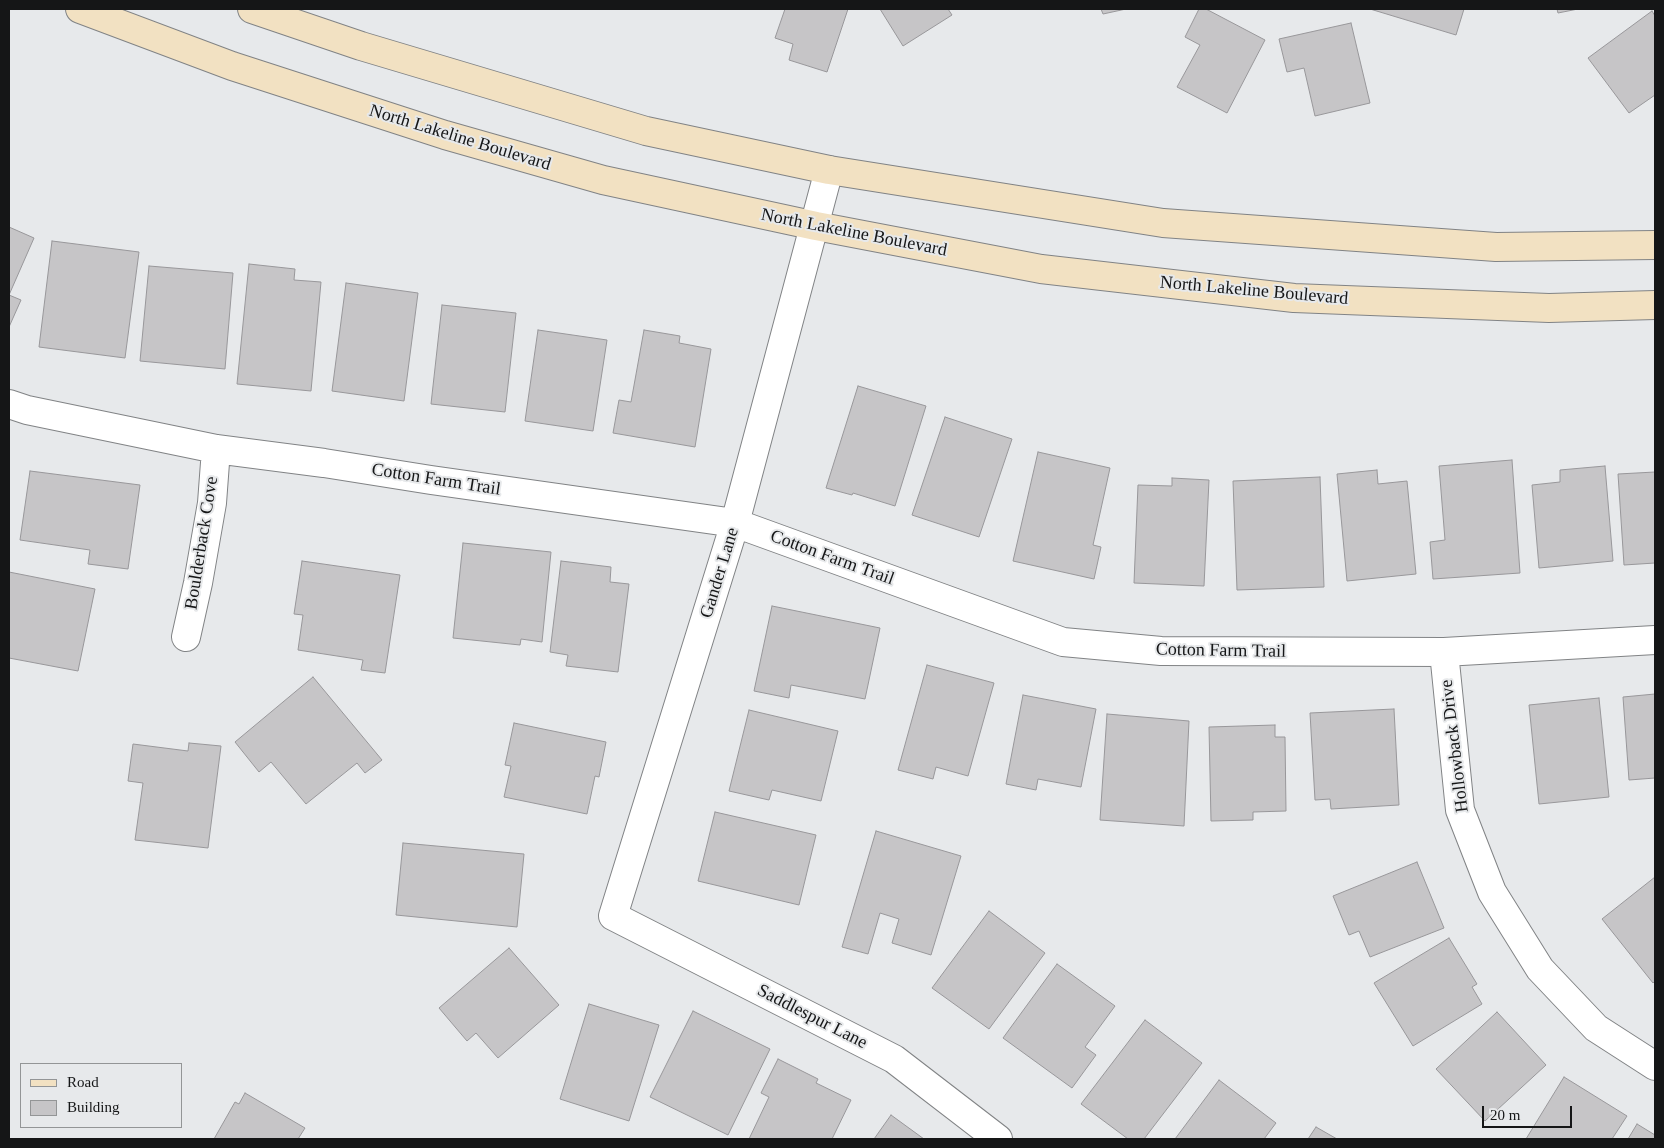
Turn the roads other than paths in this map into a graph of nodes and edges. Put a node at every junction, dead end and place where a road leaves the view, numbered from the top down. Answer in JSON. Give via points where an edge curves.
{"nodes":[{"id":1,"x":80,"y":9,"type":"edge"},
{"id":2,"x":252,"y":9,"type":"edge"},
{"id":3,"x":830,"y":170,"type":"junction"},
{"id":4,"x":816,"y":226,"type":"junction"},
{"id":5,"x":1655,"y":245,"type":"edge"},
{"id":6,"x":1655,"y":305,"type":"edge"},
{"id":7,"x":9,"y":404,"type":"edge"},
{"id":8,"x":216,"y":449,"type":"junction"},
{"id":9,"x":735,"y":523,"type":"junction"},
{"id":10,"x":186,"y":637,"type":"dead end"},
{"id":11,"x":1655,"y":640,"type":"edge"},
{"id":12,"x":1444,"y":652,"type":"junction"},
{"id":13,"x":613,"y":916,"type":"joint"},
{"id":14,"x":1655,"y":1066,"type":"edge"},
{"id":15,"x":998,"y":1139,"type":"edge"}],
"edges":[{"from":1,"to":4,"type":"main road","name":"North Lakeline Boulevard","via":[[232,66],[445,135],[603,180]]},
{"from":2,"to":3,"type":"main road","via":[[360,46],[646,131]]},
{"from":3,"to":4,"type":"street","name":"Gander Lane"},
{"from":3,"to":5,"type":"main road","via":[[1162,223],[1496,247]]},
{"from":4,"to":6,"type":"main road","name":"North Lakeline Boulevard","via":[[1041,269],[1294,298],[1549,308]]},
{"from":4,"to":9,"type":"street","name":"Gander Lane"},
{"from":7,"to":8,"type":"street","name":"Cotton Farm Trail"},
{"from":8,"to":9,"type":"street","name":"Cotton Farm Trail"},
{"from":8,"to":10,"type":"street","name":"Boulderback Cove","via":[[212,503]]},
{"from":9,"to":12,"type":"street","name":"Cotton Farm Trail","via":[[1063,642],[1161,652]]},
{"from":9,"to":13,"type":"street","name":"Gander Lane"},
{"from":11,"to":12,"type":"street","name":"Cotton Farm Trail"},
{"from":12,"to":14,"type":"street","name":"Hollowback Drive","via":[[1460,810],[1492,892],[1540,969],[1596,1028]]},
{"from":13,"to":15,"type":"street","name":"Saddlespur Lane","via":[[894,1059]]}]}
